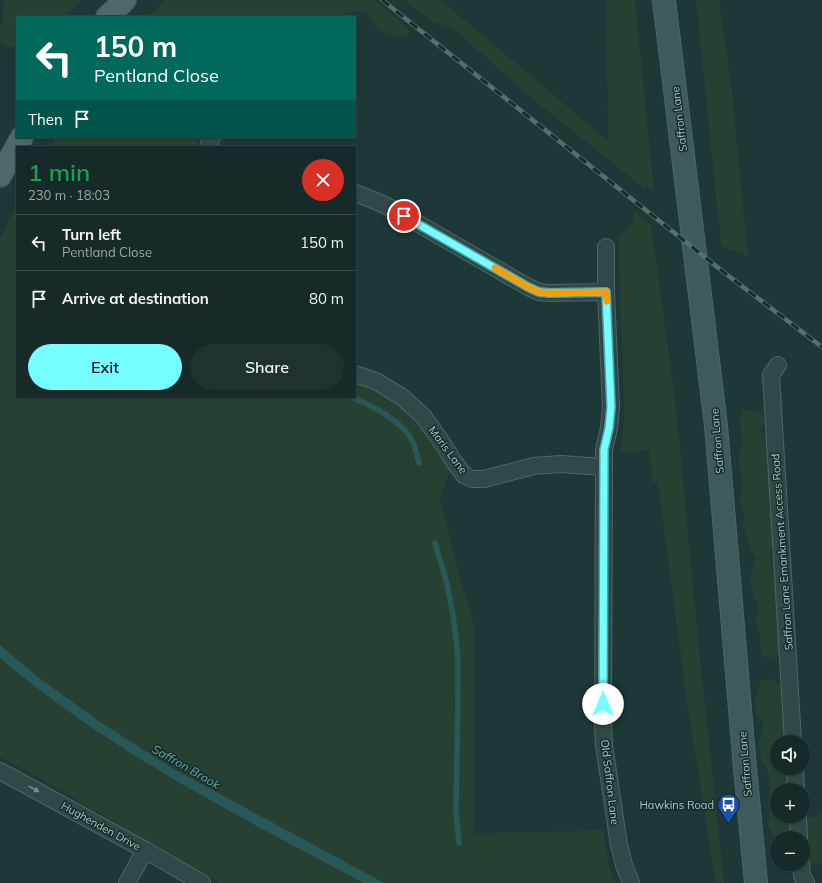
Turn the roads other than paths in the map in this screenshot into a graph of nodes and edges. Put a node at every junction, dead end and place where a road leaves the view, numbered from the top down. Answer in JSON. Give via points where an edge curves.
{"nodes":[{"id":1,"x":125,"y":0,"type":"edge"},
{"id":2,"x":664,"y":0,"type":"edge"},
{"id":3,"x":108,"y":16,"type":"edge"},
{"id":4,"x":16,"y":148,"type":"edge"},
{"id":5,"x":0,"y":176,"type":"edge"},
{"id":6,"x":356,"y":193,"type":"edge"},
{"id":7,"x":606,"y":247,"type":"dead end"},
{"id":8,"x":606,"y":292,"type":"junction"},
{"id":9,"x":778,"y":365,"type":"dead end"},
{"id":10,"x":356,"y":374,"type":"edge"},
{"id":11,"x":604,"y":467,"type":"junction"},
{"id":12,"x":793,"y":735,"type":"edge"},
{"id":13,"x":0,"y":770,"type":"edge"},
{"id":14,"x":146,"y":850,"type":"junction"},
{"id":15,"x":802,"y":871,"type":"edge"},
{"id":16,"x":127,"y":883,"type":"edge"},
{"id":17,"x":202,"y":883,"type":"edge"},
{"id":18,"x":631,"y":883,"type":"edge"},
{"id":19,"x":756,"y":883,"type":"edge"},
{"id":20,"x":806,"y":883,"type":"edge"}],
"edges":[{"from":1,"to":3,"type":"main road"},
{"from":2,"to":19,"type":"main road","name":"Saffron Lane","via":[[716,426]]},
{"from":4,"to":5,"type":"main road"},
{"from":6,"to":8,"type":"street","via":[[393,209],[539,292]]},
{"from":7,"to":8,"type":"street","name":"Old Saffron Lane"},
{"from":8,"to":11,"type":"street","name":"Old Saffron Lane","via":[[611,407]]},
{"from":9,"to":12,"type":"street","name":"Saffron Lane Emankment Access Road","via":[[771,375]]},
{"from":10,"to":11,"type":"street","name":"Maris Lane","via":[[376,381],[402,396],[423,416],[464,475],[472,479],[484,479],[534,466],[561,464]]},
{"from":11,"to":18,"type":"street","name":"Old Saffron Lane","via":[[604,745],[619,846]]},
{"from":13,"to":14,"type":"street","name":"Hughenden Drive","one_way":true},
{"from":14,"to":16,"type":"street"},
{"from":14,"to":17,"type":"street","name":"Hughenden Drive"},
{"from":15,"to":20,"type":"street"}]}
